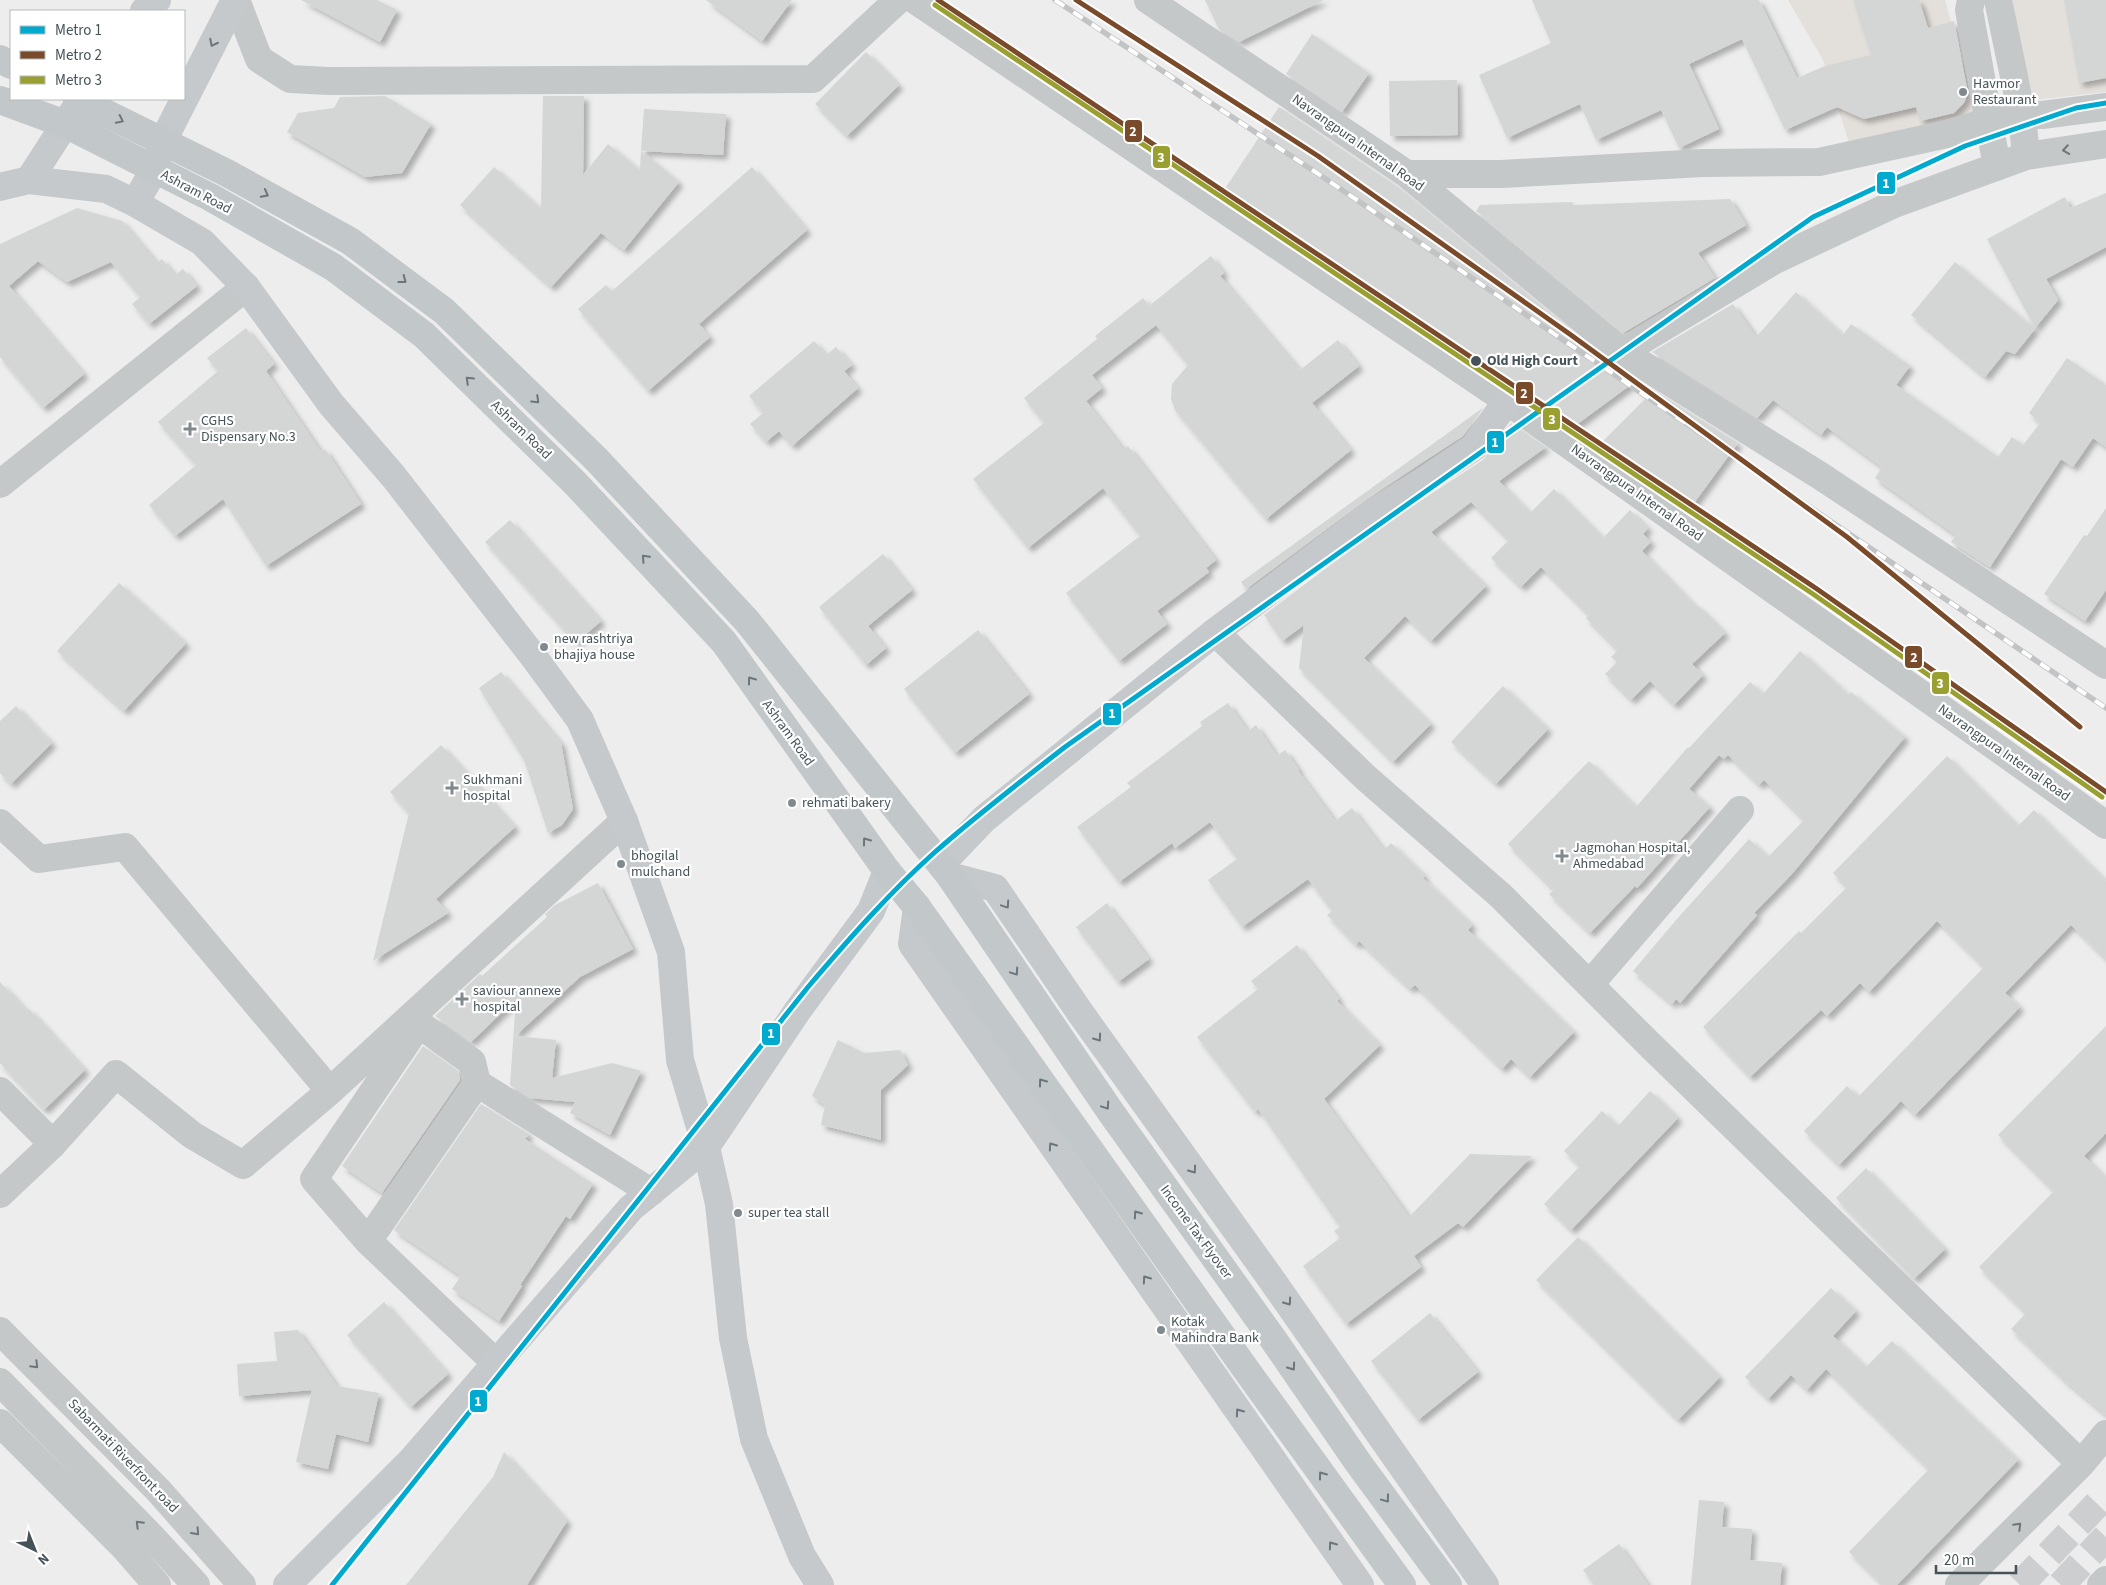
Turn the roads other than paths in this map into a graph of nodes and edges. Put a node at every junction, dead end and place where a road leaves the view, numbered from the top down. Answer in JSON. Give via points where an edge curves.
{"nodes":[{"id":1,"x":157,"y":0,"type":"edge"},
{"id":2,"x":236,"y":0,"type":"edge"},
{"id":3,"x":898,"y":0,"type":"edge"},
{"id":4,"x":915,"y":0,"type":"edge"},
{"id":5,"x":1148,"y":0,"type":"edge"},
{"id":6,"x":1971,"y":0,"type":"edge"},
{"id":7,"x":1998,"y":0,"type":"edge"},
{"id":8,"x":145,"y":10,"type":"edge"},
{"id":9,"x":185,"y":99,"type":"edge"},
{"id":10,"x":0,"y":100,"type":"edge"},
{"id":11,"x":78,"y":100,"type":"edge"},
{"id":12,"x":81,"y":100,"type":"edge"},
{"id":13,"x":184,"y":100,"type":"edge"},
{"id":14,"x":2106,"y":108,"type":"edge"},
{"id":15,"x":2022,"y":115,"type":"junction"},
{"id":16,"x":1990,"y":121,"type":"junction"},
{"id":17,"x":65,"y":124,"type":"junction"},
{"id":18,"x":163,"y":141,"type":"junction"},
{"id":19,"x":2106,"y":144,"type":"edge"},
{"id":20,"x":2026,"y":156,"type":"junction"},
{"id":21,"x":1997,"y":167,"type":"junction"},
{"id":22,"x":154,"y":170,"type":"junction"},
{"id":23,"x":1406,"y":174,"type":"junction"},
{"id":24,"x":28,"y":180,"type":"junction"},
{"id":25,"x":0,"y":187,"type":"edge"},
{"id":26,"x":135,"y":203,"type":"junction"},
{"id":27,"x":246,"y":287,"type":"junction"},
{"id":28,"x":1622,"y":352,"type":"junction"},
{"id":29,"x":1508,"y":401,"type":"junction"},
{"id":30,"x":0,"y":484,"type":"edge"},
{"id":31,"x":1215,"y":632,"type":"junction"},
{"id":32,"x":2106,"y":665,"type":"edge"},
{"id":33,"x":1740,"y":810,"type":"dead end"},
{"id":34,"x":624,"y":821,"type":"junction"},
{"id":35,"x":0,"y":823,"type":"edge"},
{"id":36,"x":2106,"y":825,"type":"edge"},
{"id":37,"x":945,"y":870,"type":"junction"},
{"id":38,"x":887,"y":871,"type":"junction"},
{"id":39,"x":918,"y":907,"type":"junction"},
{"id":40,"x":1590,"y":984,"type":"junction"},
{"id":41,"x":477,"y":1083,"type":"junction"},
{"id":42,"x":0,"y":1090,"type":"edge"},
{"id":43,"x":330,"y":1090,"type":"junction"},
{"id":44,"x":53,"y":1144,"type":"junction"},
{"id":45,"x":706,"y":1147,"type":"junction"},
{"id":46,"x":651,"y":1192,"type":"junction"},
{"id":47,"x":0,"y":1194,"type":"edge"},
{"id":48,"x":368,"y":1241,"type":"junction"},
{"id":49,"x":0,"y":1331,"type":"edge"},
{"id":50,"x":496,"y":1363,"type":"junction"},
{"id":51,"x":0,"y":1382,"type":"edge"},
{"id":52,"x":0,"y":1423,"type":"edge"},
{"id":53,"x":2106,"y":1434,"type":"edge"},
{"id":54,"x":2081,"y":1464,"type":"junction"},
{"id":55,"x":2106,"y":1580,"type":"edge"},
{"id":56,"x":157,"y":1585,"type":"edge"},
{"id":57,"x":196,"y":1585,"type":"edge"},
{"id":58,"x":242,"y":1585,"type":"edge"},
{"id":59,"x":287,"y":1585,"type":"edge"},
{"id":60,"x":820,"y":1585,"type":"edge"},
{"id":61,"x":1360,"y":1585,"type":"edge"},
{"id":62,"x":1402,"y":1585,"type":"edge"},
{"id":63,"x":1448,"y":1585,"type":"edge"},
{"id":64,"x":1485,"y":1585,"type":"edge"},
{"id":65,"x":1959,"y":1585,"type":"edge"},
{"id":66,"x":2101,"y":1585,"type":"edge"}],
"edges":[{"from":1,"to":8,"type":"main road"},
{"from":2,"to":3,"type":"street","via":[[259,59],[290,79],[329,81],[813,79]]},
{"from":2,"to":9,"type":"main road","one_way":true},
{"from":4,"to":29,"type":"street","name":"Navrangpura Internal Road"},
{"from":5,"to":23,"type":"street","name":"Navrangpura Internal Road"},
{"from":6,"to":16,"type":"street","via":[[1970,10]]},
{"from":7,"to":15,"type":"street"},
{"from":10,"to":17,"type":"main road","name":"Ashram Road"},
{"from":11,"to":17,"type":"main road"},
{"from":12,"to":18,"type":"main road","one_way":true},
{"from":13,"to":18,"type":"main road","one_way":true},
{"from":14,"to":15,"type":"street"},
{"from":15,"to":16,"type":"street"},
{"from":15,"to":20,"type":"street"},
{"from":16,"to":21,"type":"street"},
{"from":16,"to":23,"type":"street","via":[[1947,134],[1819,162],[1703,163],[1501,174]]},
{"from":17,"to":22,"type":"main road","name":"Ashram Road"},
{"from":17,"to":24,"type":"main road"},
{"from":18,"to":22,"type":"main road"},
{"from":18,"to":37,"type":"main road","one_way":true,"via":[[350,241],[444,311],[597,460],[747,621]]},
{"from":19,"to":20,"type":"street","one_way":true},
{"from":20,"to":21,"type":"street"},
{"from":21,"to":28,"type":"street","via":[[1894,204],[1775,260]]},
{"from":22,"to":26,"type":"main road"},
{"from":38,"to":22,"type":"main road","name":"Ashram Road","one_way":true,"via":[[724,642],[575,483],[424,335],[333,267],[210,197]]},
{"from":23,"to":28,"type":"street","name":"Navrangpura Internal Road"},
{"from":24,"to":25,"type":"main road"},
{"from":24,"to":26,"type":"main road","via":[[106,189]]},
{"from":26,"to":27,"type":"main road","via":[[202,242]]},
{"from":27,"to":30,"type":"street"},
{"from":27,"to":34,"type":"main road","via":[[331,404],[394,477],[580,720]]},
{"from":28,"to":32,"type":"street","name":"Navrangpura Internal Road","via":[[1819,475]]},
{"from":29,"to":31,"type":"main road","via":[[1474,447],[1376,511]]},
{"from":29,"to":36,"type":"street","name":"Navrangpura Internal Road"},
{"from":31,"to":37,"type":"main road","via":[[984,820]]},
{"from":31,"to":40,"type":"street","via":[[1365,776],[1501,896]]},
{"from":33,"to":40,"type":"street"},
{"from":34,"to":43,"type":"street"},
{"from":34,"to":45,"type":"main road","via":[[671,952],[680,1060]]},
{"from":35,"to":43,"type":"street","via":[[39,859],[125,848]]},
{"from":37,"to":63,"type":"main road","name":"Income Tax Flyover","one_way":true,"via":[[1110,1112]]},
{"from":37,"to":64,"type":"main road","one_way":true,"via":[[995,888]]},
{"from":38,"to":39,"type":"main road","name":"Ashram Road"},
{"from":38,"to":45,"type":"main road","via":[[871,911],[798,1010]]},
{"from":61,"to":39,"type":"main road","one_way":true,"via":[[912,944]]},
{"from":62,"to":39,"type":"main road","one_way":true},
{"from":40,"to":54,"type":"street"},
{"from":41,"to":46,"type":"street"},
{"from":41,"to":48,"type":"street"},
{"from":41,"to":48,"type":"street","via":[[472,1062],[419,1024],[314,1179]]},
{"from":42,"to":44,"type":"street"},
{"from":43,"to":44,"type":"street","via":[[243,1165],[192,1135],[116,1074]]},
{"from":44,"to":47,"type":"street"},
{"from":45,"to":46,"type":"main road"},
{"from":45,"to":60,"type":"main road","via":[[719,1204],[733,1338],[754,1439],[802,1556]]},
{"from":46,"to":50,"type":"main road","via":[[631,1208]]},
{"from":48,"to":50,"type":"street"},
{"from":49,"to":58,"type":"street","name":"Sabarmati Riverfront road","one_way":true,"via":[[158,1490]]},
{"from":50,"to":59,"type":"main road","via":[[411,1462]]},
{"from":57,"to":51,"type":"street","one_way":true},
{"from":52,"to":56,"type":"street","via":[[124,1547]]},
{"from":53,"to":54,"type":"street"},
{"from":65,"to":54,"type":"street","one_way":true},
{"from":55,"to":66,"type":"street"}]}
